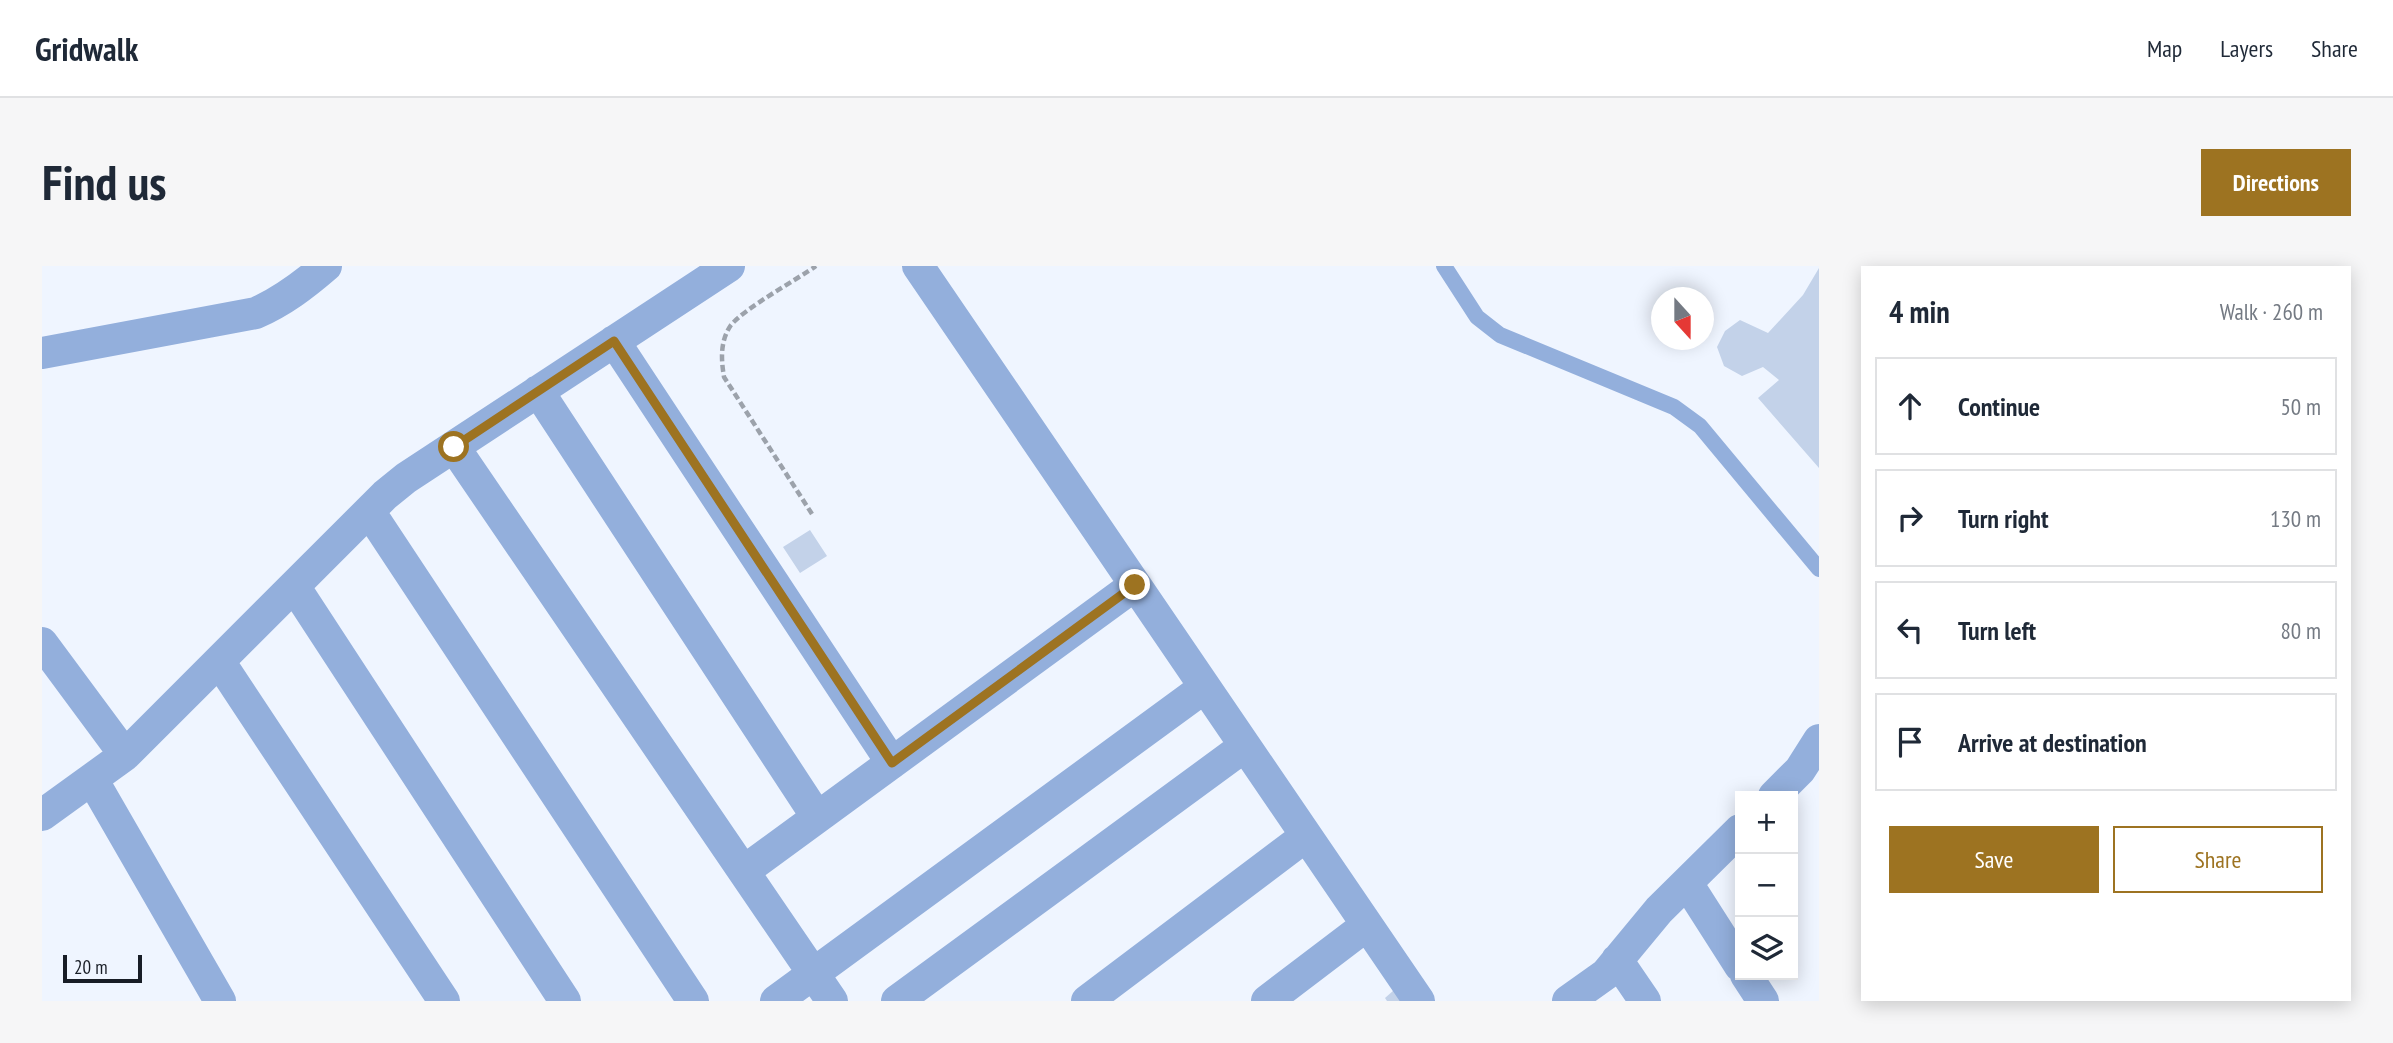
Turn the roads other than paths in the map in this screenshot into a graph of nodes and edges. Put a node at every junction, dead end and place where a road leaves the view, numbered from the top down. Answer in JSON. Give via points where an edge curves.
{"nodes":[{"id":1,"x":326,"y":266,"type":"edge"},
{"id":2,"x":729,"y":266,"type":"edge"},
{"id":3,"x":918,"y":266,"type":"edge"},
{"id":4,"x":1444,"y":266,"type":"edge"},
{"id":5,"x":614,"y":341,"type":"junction"},
{"id":6,"x":42,"y":353,"type":"edge"},
{"id":7,"x":538,"y":391,"type":"junction"},
{"id":8,"x":454,"y":447,"type":"junction"},
{"id":9,"x":369,"y":511,"type":"junction"},
{"id":10,"x":1819,"y":569,"type":"edge"},
{"id":11,"x":1135,"y":585,"type":"junction"},
{"id":12,"x":294,"y":586,"type":"junction"},
{"id":13,"x":42,"y":643,"type":"edge"},
{"id":14,"x":219,"y":661,"type":"junction"},
{"id":15,"x":1205,"y":687,"type":"junction"},
{"id":16,"x":1245,"y":746,"type":"junction"},
{"id":17,"x":1816,"y":754,"type":"edge"},
{"id":18,"x":125,"y":755,"type":"junction"},
{"id":19,"x":892,"y":763,"type":"junction"},
{"id":20,"x":92,"y":779,"type":"junction"},
{"id":21,"x":1779,"y":791,"type":"edge"},
{"id":22,"x":42,"y":815,"type":"edge"},
{"id":23,"x":817,"y":817,"type":"junction"},
{"id":24,"x":1735,"y":835,"type":"edge"},
{"id":25,"x":1307,"y":836,"type":"junction"},
{"id":26,"x":744,"y":871,"type":"junction"},
{"id":27,"x":1687,"y":883,"type":"junction"},
{"id":28,"x":1367,"y":925,"type":"junction"},
{"id":29,"x":1735,"y":958,"type":"edge"},
{"id":30,"x":1617,"y":960,"type":"junction"},
{"id":31,"x":813,"y":973,"type":"junction"},
{"id":32,"x":1749,"y":980,"type":"edge"},
{"id":33,"x":220,"y":1001,"type":"edge"},
{"id":34,"x":444,"y":1001,"type":"edge"},
{"id":35,"x":565,"y":1001,"type":"edge"},
{"id":36,"x":693,"y":1001,"type":"edge"},
{"id":37,"x":776,"y":1001,"type":"edge"},
{"id":38,"x":832,"y":1001,"type":"edge"},
{"id":39,"x":897,"y":1001,"type":"edge"},
{"id":40,"x":1087,"y":1001,"type":"edge"},
{"id":41,"x":1267,"y":1001,"type":"edge"},
{"id":42,"x":1419,"y":1001,"type":"edge"},
{"id":43,"x":1568,"y":1001,"type":"edge"},
{"id":44,"x":1645,"y":1001,"type":"edge"},
{"id":45,"x":1763,"y":1001,"type":"edge"}],
"edges":[{"from":1,"to":6,"type":"street","via":[[275,305],[256,313]]},
{"from":2,"to":5,"type":"street"},
{"from":3,"to":11,"type":"street"},
{"from":4,"to":10,"type":"lane","via":[[1477,317],[1500,335],[1674,407],[1700,426]]},
{"from":5,"to":7,"type":"street"},
{"from":5,"to":19,"type":"street"},
{"from":7,"to":8,"type":"street"},
{"from":7,"to":23,"type":"street"},
{"from":8,"to":9,"type":"street","via":[[406,478]]},
{"from":8,"to":26,"type":"street"},
{"from":9,"to":12,"type":"street"},
{"from":9,"to":36,"type":"street"},
{"from":11,"to":15,"type":"street"},
{"from":11,"to":19,"type":"street"},
{"from":12,"to":14,"type":"street"},
{"from":12,"to":35,"type":"street"},
{"from":13,"to":18,"type":"street"},
{"from":14,"to":18,"type":"street"},
{"from":14,"to":34,"type":"street"},
{"from":15,"to":16,"type":"street"},
{"from":15,"to":31,"type":"street"},
{"from":16,"to":25,"type":"street"},
{"from":16,"to":39,"type":"street"},
{"from":17,"to":21,"type":"street"},
{"from":18,"to":20,"type":"street"},
{"from":19,"to":23,"type":"street"},
{"from":20,"to":22,"type":"street"},
{"from":20,"to":33,"type":"street"},
{"from":23,"to":26,"type":"street"},
{"from":24,"to":27,"type":"street"},
{"from":25,"to":28,"type":"street"},
{"from":25,"to":40,"type":"street"},
{"from":26,"to":31,"type":"street"},
{"from":27,"to":29,"type":"street"},
{"from":27,"to":30,"type":"street"},
{"from":28,"to":41,"type":"street"},
{"from":28,"to":42,"type":"street"},
{"from":30,"to":43,"type":"street","via":[[1606,974]]},
{"from":30,"to":44,"type":"street"},
{"from":31,"to":37,"type":"street"},
{"from":31,"to":38,"type":"street"},
{"from":32,"to":45,"type":"street"}]}
